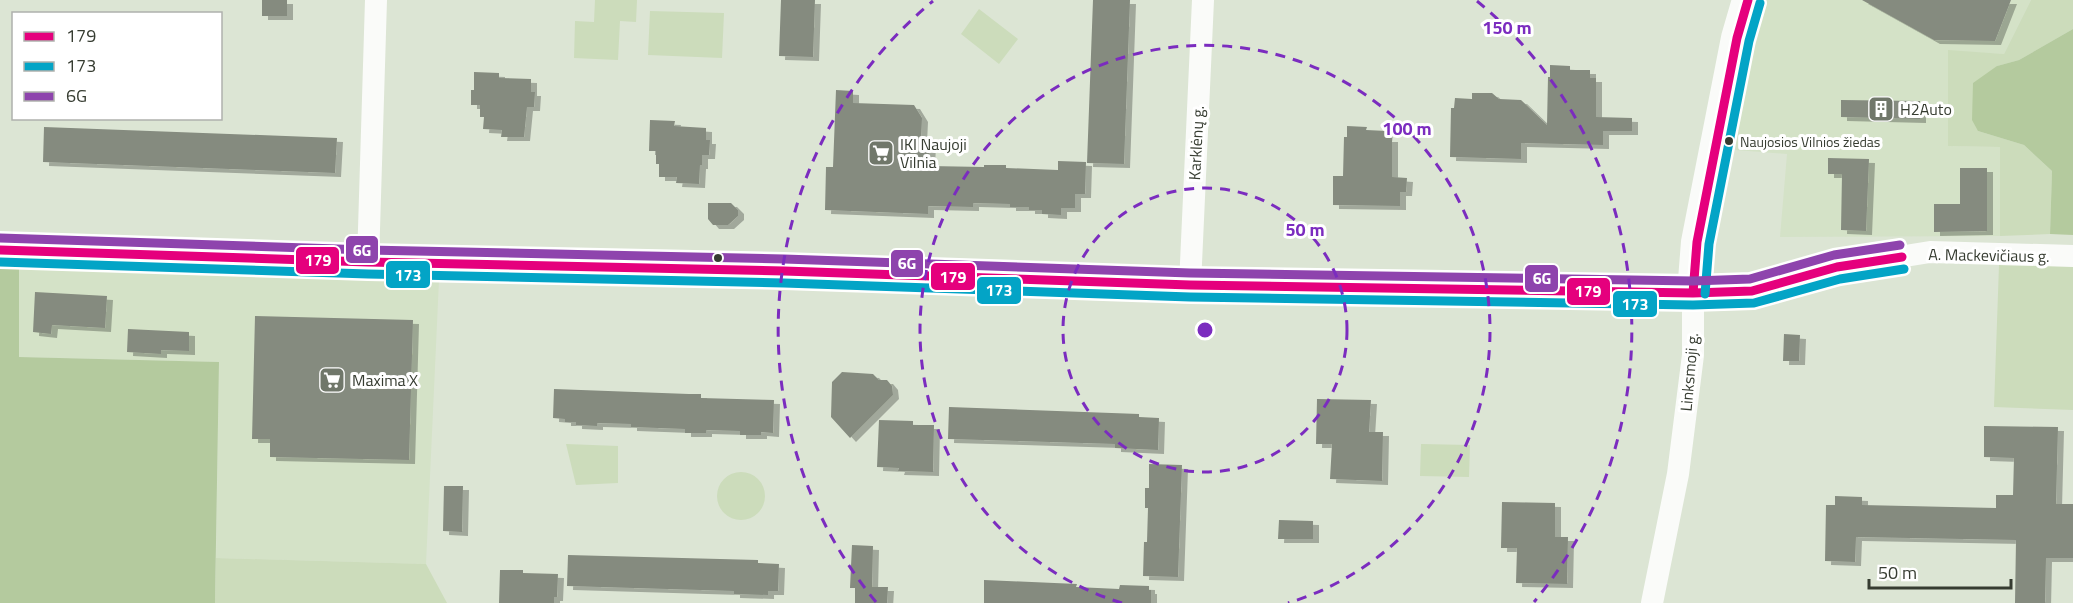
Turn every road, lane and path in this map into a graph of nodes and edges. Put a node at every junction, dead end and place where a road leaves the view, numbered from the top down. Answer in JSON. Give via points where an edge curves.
{"nodes":[{"id":1,"x":376,"y":0,"type":"edge"},
{"id":2,"x":1203,"y":0,"type":"edge"},
{"id":3,"x":1748,"y":0,"type":"edge"},
{"id":4,"x":0,"y":250,"type":"edge"},
{"id":5,"x":2073,"y":256,"type":"edge"},
{"id":6,"x":368,"y":262,"type":"junction"},
{"id":7,"x":1190,"y":285,"type":"junction"},
{"id":8,"x":1693,"y":293,"type":"junction"},
{"id":9,"x":1652,"y":603,"type":"edge"}],
"edges":[{"from":1,"to":6,"type":"street"},
{"from":2,"to":7,"type":"street","name":"Karklėnų g."},
{"from":3,"to":8,"type":"main road","name":"Linksmoji g.","via":[[1705,197]]},
{"from":4,"to":6,"type":"main road"},
{"from":5,"to":8,"type":"street","name":"A. Mackevičiaus g.","via":[[1930,252],[1837,267],[1752,291]]},
{"from":6,"to":7,"type":"main road"},
{"from":7,"to":8,"type":"main road"},
{"from":8,"to":9,"type":"street","name":"Linksmoji g.","via":[[1693,355],[1678,474]]}]}
